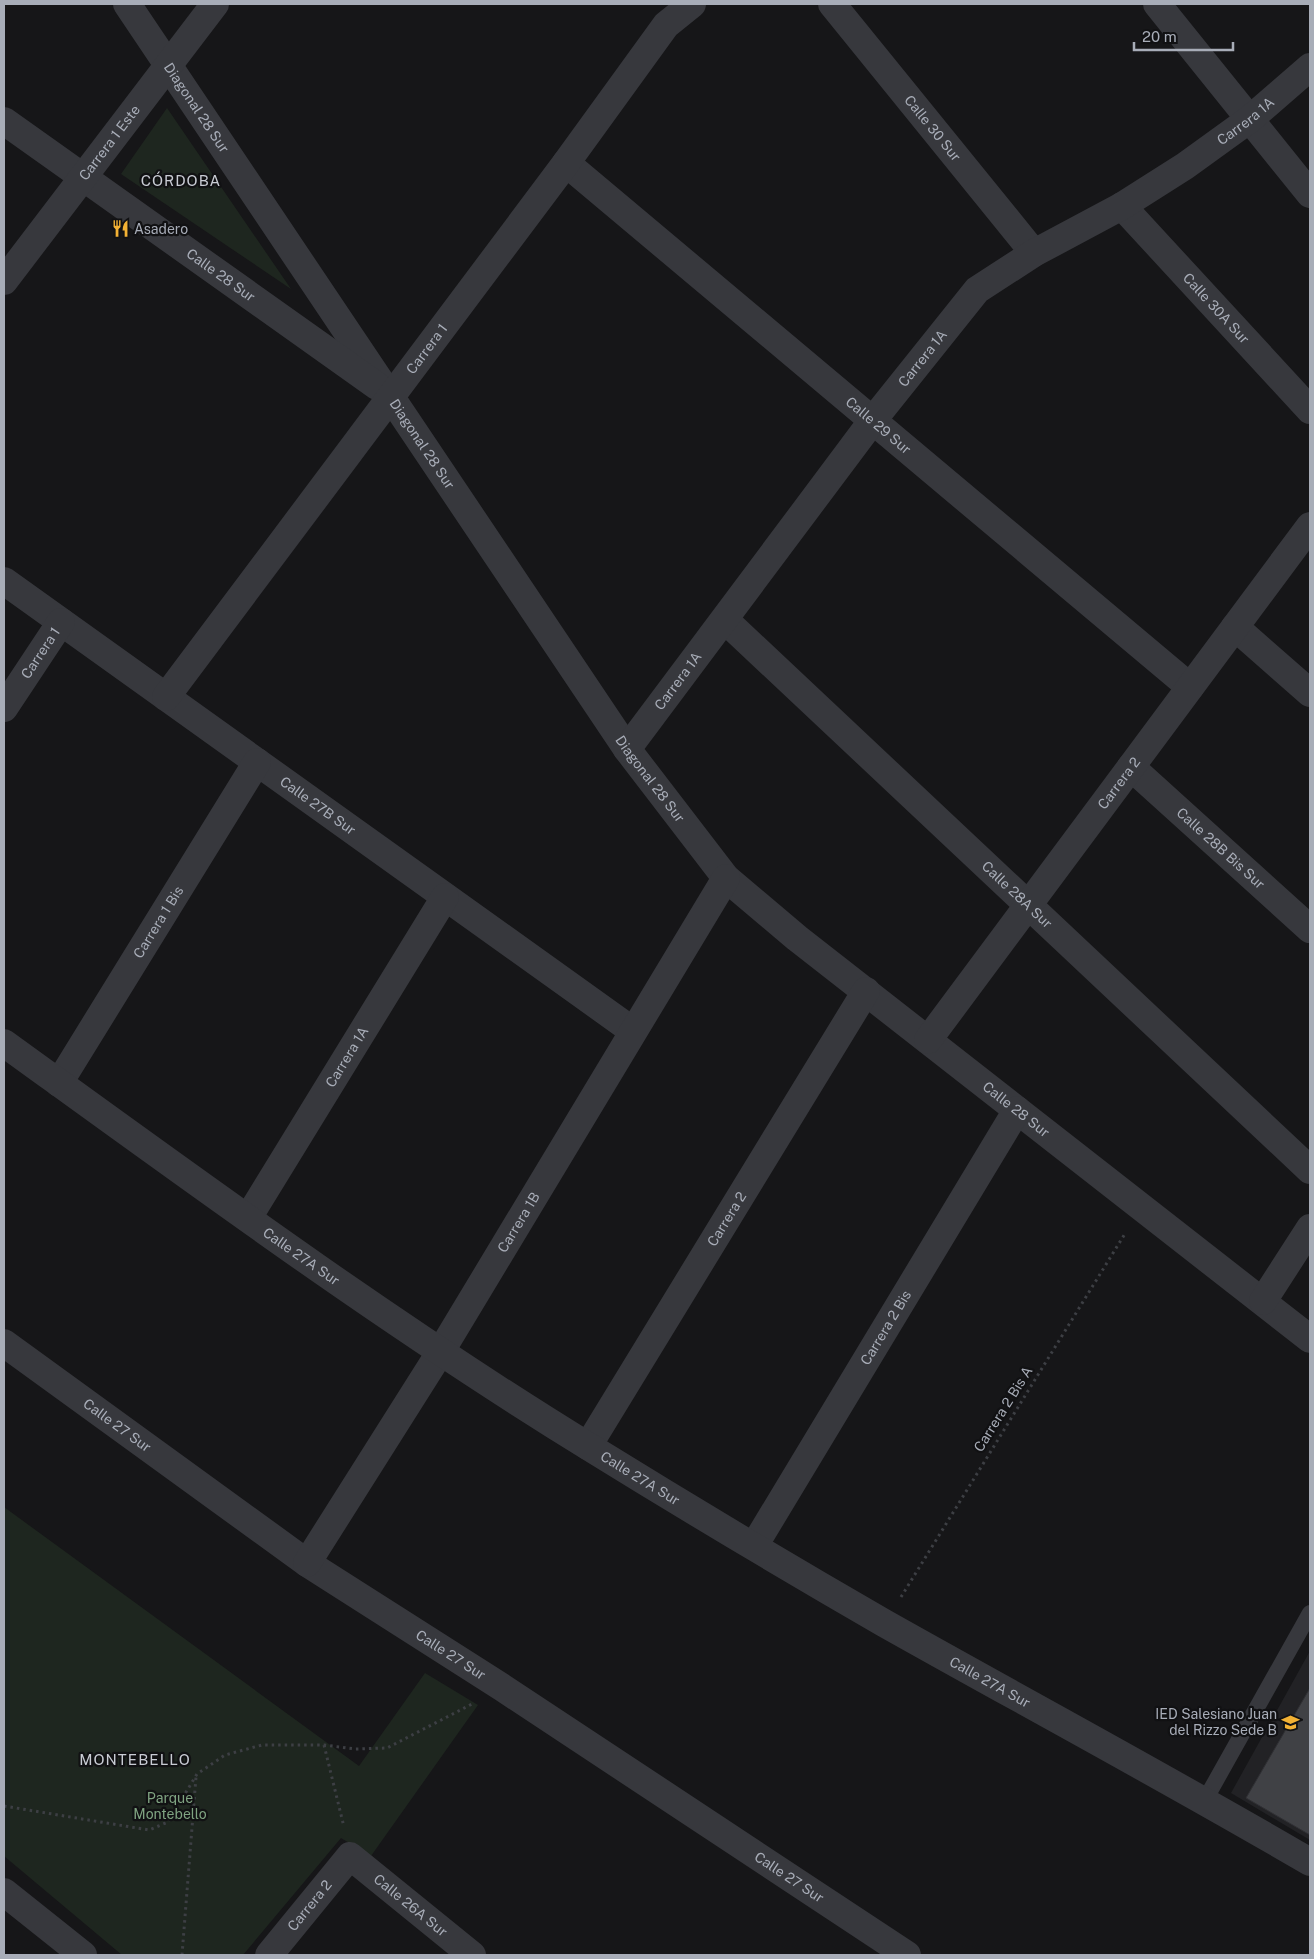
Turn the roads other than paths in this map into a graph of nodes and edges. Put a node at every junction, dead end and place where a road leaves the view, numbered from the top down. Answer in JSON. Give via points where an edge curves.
{"nodes":[{"id":1,"x":127,"y":4,"type":"edge"},
{"id":2,"x":215,"y":4,"type":"edge"},
{"id":3,"x":692,"y":4,"type":"edge"},
{"id":4,"x":832,"y":4,"type":"edge"},
{"id":5,"x":1157,"y":4,"type":"edge"},
{"id":6,"x":168,"y":65,"type":"junction"},
{"id":7,"x":1310,"y":67,"type":"edge"},
{"id":8,"x":1250,"y":119,"type":"junction"},
{"id":9,"x":4,"y":121,"type":"edge"},
{"id":10,"x":566,"y":163,"type":"junction"},
{"id":11,"x":84,"y":178,"type":"junction"},
{"id":12,"x":1310,"y":194,"type":"edge"},
{"id":13,"x":1122,"y":206,"type":"junction"},
{"id":14,"x":1034,"y":254,"type":"junction"},
{"id":15,"x":4,"y":281,"type":"edge"},
{"id":16,"x":390,"y":396,"type":"junction"},
{"id":17,"x":1310,"y":410,"type":"edge"},
{"id":18,"x":873,"y":420,"type":"junction"},
{"id":19,"x":1310,"y":526,"type":"edge"},
{"id":20,"x":4,"y":581,"type":"edge"},
{"id":21,"x":725,"y":620,"type":"junction"},
{"id":22,"x":61,"y":622,"type":"junction"},
{"id":23,"x":1235,"y":628,"type":"junction"},
{"id":24,"x":1190,"y":687,"type":"junction"},
{"id":25,"x":1310,"y":692,"type":"edge"},
{"id":26,"x":166,"y":697,"type":"junction"},
{"id":27,"x":4,"y":708,"type":"edge"},
{"id":28,"x":627,"y":750,"type":"junction"},
{"id":29,"x":257,"y":762,"type":"junction"},
{"id":30,"x":1131,"y":767,"type":"junction"},
{"id":31,"x":726,"y":878,"type":"junction"},
{"id":32,"x":445,"y":897,"type":"junction"},
{"id":33,"x":1029,"y":904,"type":"junction"},
{"id":34,"x":1310,"y":929,"type":"edge"},
{"id":35,"x":866,"y":991,"type":"junction"},
{"id":36,"x":633,"y":1031,"type":"junction"},
{"id":37,"x":928,"y":1040,"type":"junction"},
{"id":38,"x":4,"y":1043,"type":"edge"},
{"id":39,"x":59,"y":1083,"type":"junction"},
{"id":40,"x":1017,"y":1110,"type":"junction"},
{"id":41,"x":1310,"y":1170,"type":"edge"},
{"id":42,"x":248,"y":1218,"type":"junction"},
{"id":43,"x":1310,"y":1228,"type":"edge"},
{"id":44,"x":1263,"y":1301,"type":"junction"},
{"id":45,"x":1310,"y":1339,"type":"edge"},
{"id":46,"x":4,"y":1343,"type":"edge"},
{"id":47,"x":441,"y":1351,"type":"junction"},
{"id":48,"x":588,"y":1446,"type":"junction"},
{"id":49,"x":754,"y":1546,"type":"junction"},
{"id":50,"x":307,"y":1563,"type":"junction"},
{"id":51,"x":1310,"y":1613,"type":"edge"},
{"id":52,"x":1205,"y":1800,"type":"junction"},
{"id":53,"x":350,"y":1856,"type":"joint"},
{"id":54,"x":1310,"y":1862,"type":"edge"},
{"id":55,"x":4,"y":1892,"type":"edge"},
{"id":56,"x":83,"y":1955,"type":"edge"},
{"id":57,"x":269,"y":1955,"type":"edge"},
{"id":58,"x":472,"y":1955,"type":"edge"},
{"id":59,"x":907,"y":1955,"type":"edge"}],
"edges":[{"from":1,"to":6,"type":"street","name":"Diagonal 28 Sur"},
{"from":2,"to":6,"type":"street","name":"Carrera 1 Este"},
{"from":3,"to":10,"type":"street","name":"Carrera 1","via":[[666,26]]},
{"from":4,"to":14,"type":"street","name":"Calle 30 Sur"},
{"from":5,"to":8,"type":"street"},
{"from":6,"to":11,"type":"street","name":"Carrera 1 Este"},
{"from":6,"to":16,"type":"street","name":"Diagonal 28 Sur"},
{"from":7,"to":8,"type":"street","name":"Carrera 1A"},
{"from":8,"to":12,"type":"street"},
{"from":8,"to":13,"type":"street","name":"Carrera 1A"},
{"from":9,"to":11,"type":"street","name":"Calle 28 Sur"},
{"from":10,"to":16,"type":"street","name":"Carrera 1"},
{"from":10,"to":18,"type":"street","name":"Calle 29 Sur"},
{"from":11,"to":15,"type":"street","name":"Carrera 1 Este"},
{"from":11,"to":16,"type":"street","name":"Calle 28 Sur"},
{"from":13,"to":14,"type":"street","name":"Carrera 1A"},
{"from":13,"to":17,"type":"street","name":"Calle 30A Sur"},
{"from":14,"to":18,"type":"street","name":"Carrera 1A","via":[[977,290]]},
{"from":16,"to":26,"type":"street","name":"Carrera 1"},
{"from":16,"to":28,"type":"street","name":"Diagonal 28 Sur"},
{"from":18,"to":21,"type":"street","name":"Carrera 1A"},
{"from":18,"to":24,"type":"street","name":"Calle 29 Sur"},
{"from":19,"to":23,"type":"street","name":"Carrera 2"},
{"from":20,"to":22,"type":"street","name":"Calle 27B Sur"},
{"from":21,"to":28,"type":"street","name":"Carrera 1A"},
{"from":21,"to":33,"type":"street","name":"Calle 28A Sur"},
{"from":22,"to":26,"type":"street","name":"Calle 27B Sur"},
{"from":22,"to":27,"type":"street","name":"Carrera 1"},
{"from":23,"to":24,"type":"street","name":"Carrera 2"},
{"from":23,"to":25,"type":"street"},
{"from":24,"to":30,"type":"street","name":"Carrera 2"},
{"from":26,"to":29,"type":"street","name":"Calle 27B Sur"},
{"from":28,"to":31,"type":"street","name":"Diagonal 28 Sur"},
{"from":29,"to":32,"type":"street","name":"Calle 27B Sur"},
{"from":29,"to":39,"type":"street","name":"Carrera 1 Bis"},
{"from":30,"to":33,"type":"street","name":"Carrera 2"},
{"from":30,"to":34,"type":"street","name":"Calle 28B Bis Sur"},
{"from":31,"to":35,"type":"street","name":"Calle 28 Sur"},
{"from":31,"to":36,"type":"street","name":"Carrera 1B"},
{"from":32,"to":36,"type":"street","name":"Calle 27B Sur"},
{"from":32,"to":42,"type":"street","name":"Carrera 1A"},
{"from":33,"to":37,"type":"street","name":"Carrera 2"},
{"from":33,"to":41,"type":"street","name":"Calle 28A Sur"},
{"from":35,"to":37,"type":"street","name":"Calle 28 Sur"},
{"from":35,"to":48,"type":"street","name":"Carrera 2"},
{"from":36,"to":47,"type":"street","name":"Carrera 1B"},
{"from":37,"to":40,"type":"street","name":"Calle 28 Sur"},
{"from":38,"to":39,"type":"street","name":"Calle 27A Sur"},
{"from":39,"to":42,"type":"street","name":"Calle 27A Sur"},
{"from":40,"to":44,"type":"street","name":"Calle 28 Sur"},
{"from":40,"to":49,"type":"street","name":"Carrera 2 Bis"},
{"from":42,"to":47,"type":"street","name":"Calle 27A Sur"},
{"from":43,"to":44,"type":"street"},
{"from":44,"to":45,"type":"street","name":"Calle 28 Sur"},
{"from":46,"to":50,"type":"street","name":"Calle 27 Sur"},
{"from":47,"to":48,"type":"street","name":"Calle 27A Sur"},
{"from":47,"to":50,"type":"street","name":"Carrera 1B"},
{"from":48,"to":49,"type":"street","name":"Calle 27A Sur"},
{"from":49,"to":52,"type":"street","name":"Calle 27A Sur","via":[[885,1623]]},
{"from":50,"to":59,"type":"street","name":"Calle 27 Sur","via":[[503,1688]]},
{"from":51,"to":52,"type":"lane"},
{"from":52,"to":54,"type":"street","name":"Calle 27A Sur"},
{"from":53,"to":57,"type":"street","name":"Carrera 2"},
{"from":53,"to":58,"type":"street","name":"Calle 26A Sur"},
{"from":55,"to":56,"type":"street"}]}
